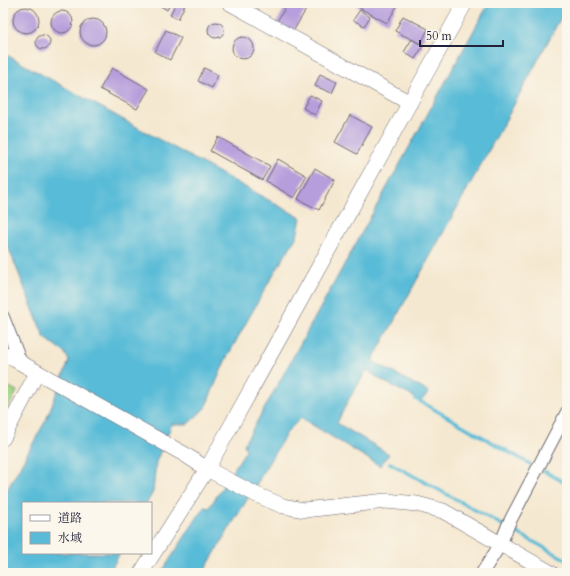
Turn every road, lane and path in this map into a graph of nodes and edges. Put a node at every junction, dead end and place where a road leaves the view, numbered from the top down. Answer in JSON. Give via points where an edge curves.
{"nodes":[{"id":1,"x":230,"y":3,"type":"edge"},
{"id":2,"x":465,"y":3,"type":"edge"},
{"id":3,"x":410,"y":104,"type":"junction"},
{"id":4,"x":3,"y":317,"type":"edge"},
{"id":5,"x":3,"y":353,"type":"edge"},
{"id":6,"x":22,"y":363,"type":"junction"},
{"id":7,"x":37,"y":373,"type":"junction"},
{"id":8,"x":567,"y":412,"type":"edge"},
{"id":9,"x":3,"y":438,"type":"edge"},
{"id":10,"x":207,"y":469,"type":"junction"},
{"id":11,"x":500,"y":545,"type":"junction"},
{"id":12,"x":141,"y":573,"type":"edge"},
{"id":13,"x":482,"y":573,"type":"edge"},
{"id":14,"x":551,"y":573,"type":"edge"}],
"edges":[{"from":1,"to":3,"type":"street"},
{"from":2,"to":3,"type":"street"},
{"from":3,"to":10,"type":"street"},
{"from":4,"to":6,"type":"street"},
{"from":5,"to":6,"type":"street"},
{"from":6,"to":7,"type":"street"},
{"from":7,"to":9,"type":"street"},
{"from":7,"to":10,"type":"street"},
{"from":8,"to":11,"type":"street","via":[[508,523]]},
{"from":10,"to":11,"type":"street","via":[[283,506],[304,510],[386,501],[418,504],[443,511]]},
{"from":10,"to":12,"type":"street"},
{"from":11,"to":13,"type":"street"},
{"from":11,"to":14,"type":"street"}]}
